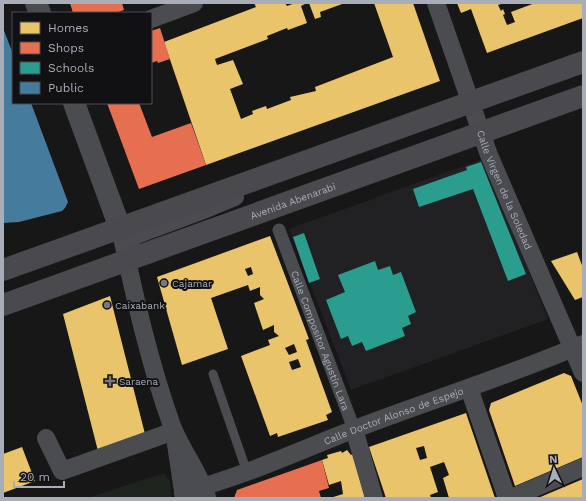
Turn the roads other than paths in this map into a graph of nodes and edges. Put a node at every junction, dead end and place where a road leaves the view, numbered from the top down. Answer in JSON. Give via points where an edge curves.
{"nodes":[{"id":1,"x":194,"y":3,"type":"edge"},
{"id":2,"x":436,"y":3,"type":"edge"},
{"id":3,"x":152,"y":19,"type":"edge"},
{"id":4,"x":583,"y":62,"type":"edge"},
{"id":5,"x":583,"y":96,"type":"edge"},
{"id":6,"x":471,"y":102,"type":"junction"},
{"id":7,"x":74,"y":104,"type":"edge"},
{"id":8,"x":481,"y":133,"type":"junction"},
{"id":9,"x":279,"y":230,"type":"dead end"},
{"id":10,"x":124,"y":245,"type":"junction"},
{"id":11,"x":3,"y":270,"type":"edge"},
{"id":12,"x":3,"y":301,"type":"edge"},
{"id":13,"x":3,"y":305,"type":"edge"},
{"id":14,"x":577,"y":347,"type":"edge"},
{"id":15,"x":583,"y":373,"type":"edge"},
{"id":16,"x":214,"y":374,"type":"dead end"},
{"id":17,"x":469,"y":388,"type":"junction"},
{"id":18,"x":354,"y":429,"type":"junction"},
{"id":19,"x":174,"y":431,"type":"junction"},
{"id":20,"x":46,"y":438,"type":"dead end"},
{"id":21,"x":583,"y":467,"type":"edge"},
{"id":22,"x":247,"y":472,"type":"junction"},
{"id":23,"x":206,"y":492,"type":"edge"},
{"id":24,"x":184,"y":495,"type":"edge"},
{"id":25,"x":374,"y":498,"type":"edge"},
{"id":26,"x":507,"y":498,"type":"edge"},
{"id":27,"x":511,"y":498,"type":"edge"}],
"edges":[{"from":1,"to":3,"type":"street"},
{"from":2,"to":6,"type":"street","name":"Calle Virgen de la Soledad"},
{"from":4,"to":6,"type":"main road","name":"Avenida Abenarabi"},
{"from":5,"to":8,"type":"main road","name":"Avenida Abenarabi"},
{"from":6,"to":8,"type":"street","name":"Calle Virgen de la Soledad"},
{"from":6,"to":10,"type":"main road","name":"Avenida Abenarabi","via":[[284,169]]},
{"from":7,"to":10,"type":"street"},
{"from":8,"to":10,"type":"main road","name":"Avenida Abenarabi"},
{"from":8,"to":14,"type":"street","name":"Calle Virgen de la Soledad"},
{"from":9,"to":18,"type":"street","name":"Calle Compositor Agustín Lara"},
{"from":10,"to":11,"type":"main road","name":"Avenida Abenarabi"},
{"from":10,"to":12,"type":"street","via":[[112,254],[52,276]]},
{"from":10,"to":13,"type":"main road","name":"Avenida Abenarabi"},
{"from":10,"to":19,"type":"street","via":[[153,366]]},
{"from":14,"to":15,"type":"street","name":"Calle Virgen de la Soledad"},
{"from":14,"to":17,"type":"street","name":"Calle Doctor Alonso de Espejo"},
{"from":16,"to":22,"type":"lane"},
{"from":17,"to":18,"type":"street","name":"Calle Doctor Alonso de Espejo"},
{"from":17,"to":26,"type":"street"},
{"from":18,"to":22,"type":"street","name":"Calle Doctor Alonso de Espejo"},
{"from":18,"to":25,"type":"street","name":"Calle Compositor Agustín Lara"},
{"from":19,"to":20,"type":"street","via":[[62,471]]},
{"from":19,"to":23,"type":"street"},
{"from":19,"to":24,"type":"street"},
{"from":21,"to":27,"type":"street"},
{"from":22,"to":23,"type":"street","name":"Calle Doctor Alonso de Espejo"},
{"from":23,"to":24,"type":"street","name":"Calle Doctor Alonso de Espejo"}]}
